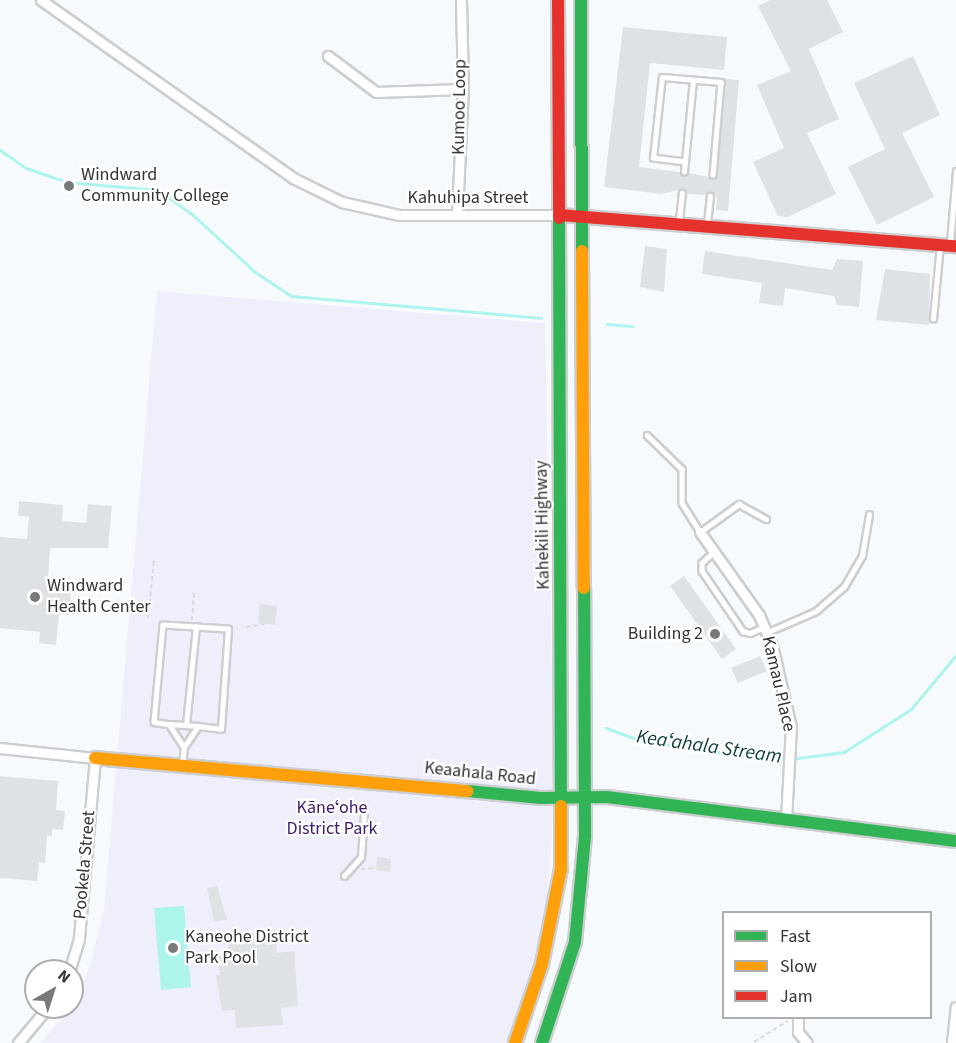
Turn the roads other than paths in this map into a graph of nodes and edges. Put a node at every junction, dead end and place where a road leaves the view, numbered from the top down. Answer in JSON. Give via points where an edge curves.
{"nodes":[{"id":1,"x":41,"y":0,"type":"edge"},
{"id":2,"x":461,"y":0,"type":"edge"},
{"id":3,"x":558,"y":0,"type":"edge"},
{"id":4,"x":581,"y":0,"type":"edge"},
{"id":5,"x":328,"y":56,"type":"dead end"},
{"id":6,"x":693,"y":80,"type":"junction"},
{"id":7,"x":463,"y":89,"type":"junction"},
{"id":8,"x":685,"y":162,"type":"junction"},
{"id":9,"x":956,"y":171,"type":"edge"},
{"id":10,"x":684,"y":172,"type":"dead end"},
{"id":11,"x":712,"y":175,"type":"dead end"},
{"id":12,"x":682,"y":193,"type":"dead end"},
{"id":13,"x":711,"y":196,"type":"dead end"},
{"id":14,"x":457,"y":214,"type":"junction"},
{"id":15,"x":559,"y":215,"type":"junction"},
{"id":16,"x":584,"y":216,"type":"junction"},
{"id":17,"x":679,"y":222,"type":"junction"},
{"id":18,"x":707,"y":224,"type":"junction"},
{"id":19,"x":948,"y":246,"type":"edge"},
{"id":20,"x":933,"y":319,"type":"dead end"},
{"id":21,"x":646,"y":435,"type":"dead end"},
{"id":22,"x":869,"y":515,"type":"dead end"},
{"id":23,"x":766,"y":519,"type":"dead end"},
{"id":24,"x":700,"y":532,"type":"junction"},
{"id":25,"x":714,"y":552,"type":"junction"},
{"id":26,"x":196,"y":627,"type":"junction"},
{"id":27,"x":767,"y":629,"type":"junction"},
{"id":28,"x":169,"y":724,"type":"junction"},
{"id":29,"x":186,"y":725,"type":"junction"},
{"id":30,"x":198,"y":726,"type":"junction"},
{"id":31,"x":184,"y":747,"type":"junction"},
{"id":32,"x":0,"y":748,"type":"edge"},
{"id":33,"x":94,"y":758,"type":"junction"},
{"id":34,"x":182,"y":765,"type":"junction"},
{"id":35,"x":586,"y":797,"type":"junction"},
{"id":36,"x":562,"y":800,"type":"junction"},
{"id":37,"x":364,"y":814,"type":"dead end"},
{"id":38,"x":786,"y":820,"type":"junction"},
{"id":39,"x":956,"y":841,"type":"edge"},
{"id":40,"x":344,"y":876,"type":"dead end"},
{"id":41,"x":73,"y":959,"type":"edge"},
{"id":42,"x":956,"y":1007,"type":"edge"},
{"id":43,"x":38,"y":1019,"type":"edge"},
{"id":44,"x":798,"y":1019,"type":"edge"},
{"id":45,"x":18,"y":1043,"type":"edge"},
{"id":46,"x":515,"y":1043,"type":"edge"},
{"id":47,"x":542,"y":1043,"type":"edge"},
{"id":48,"x":807,"y":1043,"type":"edge"},
{"id":49,"x":952,"y":1043,"type":"edge"}],
"edges":[{"from":1,"to":14,"type":"street","name":"Kahuhipa Street","via":[[317,191],[342,202],[399,215]]},
{"from":2,"to":7,"type":"street","name":"Kumoo Loop"},
{"from":3,"to":15,"type":"main road","name":"Kahekili Highway"},
{"from":4,"to":16,"type":"main road"},
{"from":5,"to":7,"type":"street","via":[[376,92]]},
{"from":6,"to":8,"type":"lane"},
{"from":6,"to":8,"type":"lane","via":[[662,77],[653,158]]},
{"from":6,"to":11,"type":"lane","via":[[721,82]]},
{"from":7,"to":14,"type":"street","name":"Kumoo Loop"},
{"from":8,"to":10,"type":"lane"},
{"from":9,"to":19,"type":"lane"},
{"from":12,"to":17,"type":"lane"},
{"from":13,"to":18,"type":"lane"},
{"from":14,"to":15,"type":"street","name":"Kahuhipa Street"},
{"from":15,"to":16,"type":"main road","name":"Kahuhipa Street"},
{"from":15,"to":36,"type":"main road","name":"Kahekili Highway"},
{"from":16,"to":17,"type":"main road","name":"Kahuhipa Street"},
{"from":16,"to":35,"type":"main road"},
{"from":17,"to":18,"type":"main road","name":"Kahuhipa Street"},
{"from":18,"to":19,"type":"main road","name":"Kahuhipa Street"},
{"from":19,"to":20,"type":"lane"},
{"from":21,"to":24,"type":"lane","via":[[682,469],[682,503]]},
{"from":22,"to":27,"type":"lane","via":[[862,556],[844,587],[816,611]]},
{"from":23,"to":24,"type":"lane","via":[[739,504]]},
{"from":24,"to":25,"type":"street","name":"Kamau Place"},
{"from":25,"to":27,"type":"street","name":"Kamau Place"},
{"from":25,"to":27,"type":"lane","via":[[702,562],[702,571],[743,631]]},
{"from":26,"to":28,"type":"lane","via":[[163,625],[154,722]]},
{"from":26,"to":29,"type":"lane"},
{"from":26,"to":30,"type":"lane","via":[[228,630],[221,729]]},
{"from":27,"to":38,"type":"street","name":"Kamau Place","via":[[789,719]]},
{"from":28,"to":29,"type":"lane"},
{"from":28,"to":31,"type":"lane"},
{"from":29,"to":30,"type":"lane"},
{"from":30,"to":31,"type":"lane"},
{"from":31,"to":34,"type":"lane"},
{"from":32,"to":33,"type":"street","name":"Keaahala Road"},
{"from":33,"to":34,"type":"main road","name":"Keaahala Road"},
{"from":33,"to":41,"type":"street","name":"Pookela Street","via":[[79,939]]},
{"from":34,"to":36,"type":"main road","name":"Keaahala Road"},
{"from":35,"to":36,"type":"main road","name":"Keaahala Road"},
{"from":35,"to":38,"type":"main road","name":"Keaahala Road"},
{"from":35,"to":47,"type":"main road","via":[[580,918],[568,970]]},
{"from":36,"to":46,"type":"main road","name":"Kahekili Highway","via":[[561,869],[554,910],[533,997]]},
{"from":37,"to":40,"type":"lane","via":[[364,842],[354,868]]},
{"from":38,"to":39,"type":"main road","name":"Keaahala Road"},
{"from":42,"to":49,"type":"street"},
{"from":43,"to":45,"type":"street"},
{"from":44,"to":48,"type":"street","via":[[798,1032]]}]}
